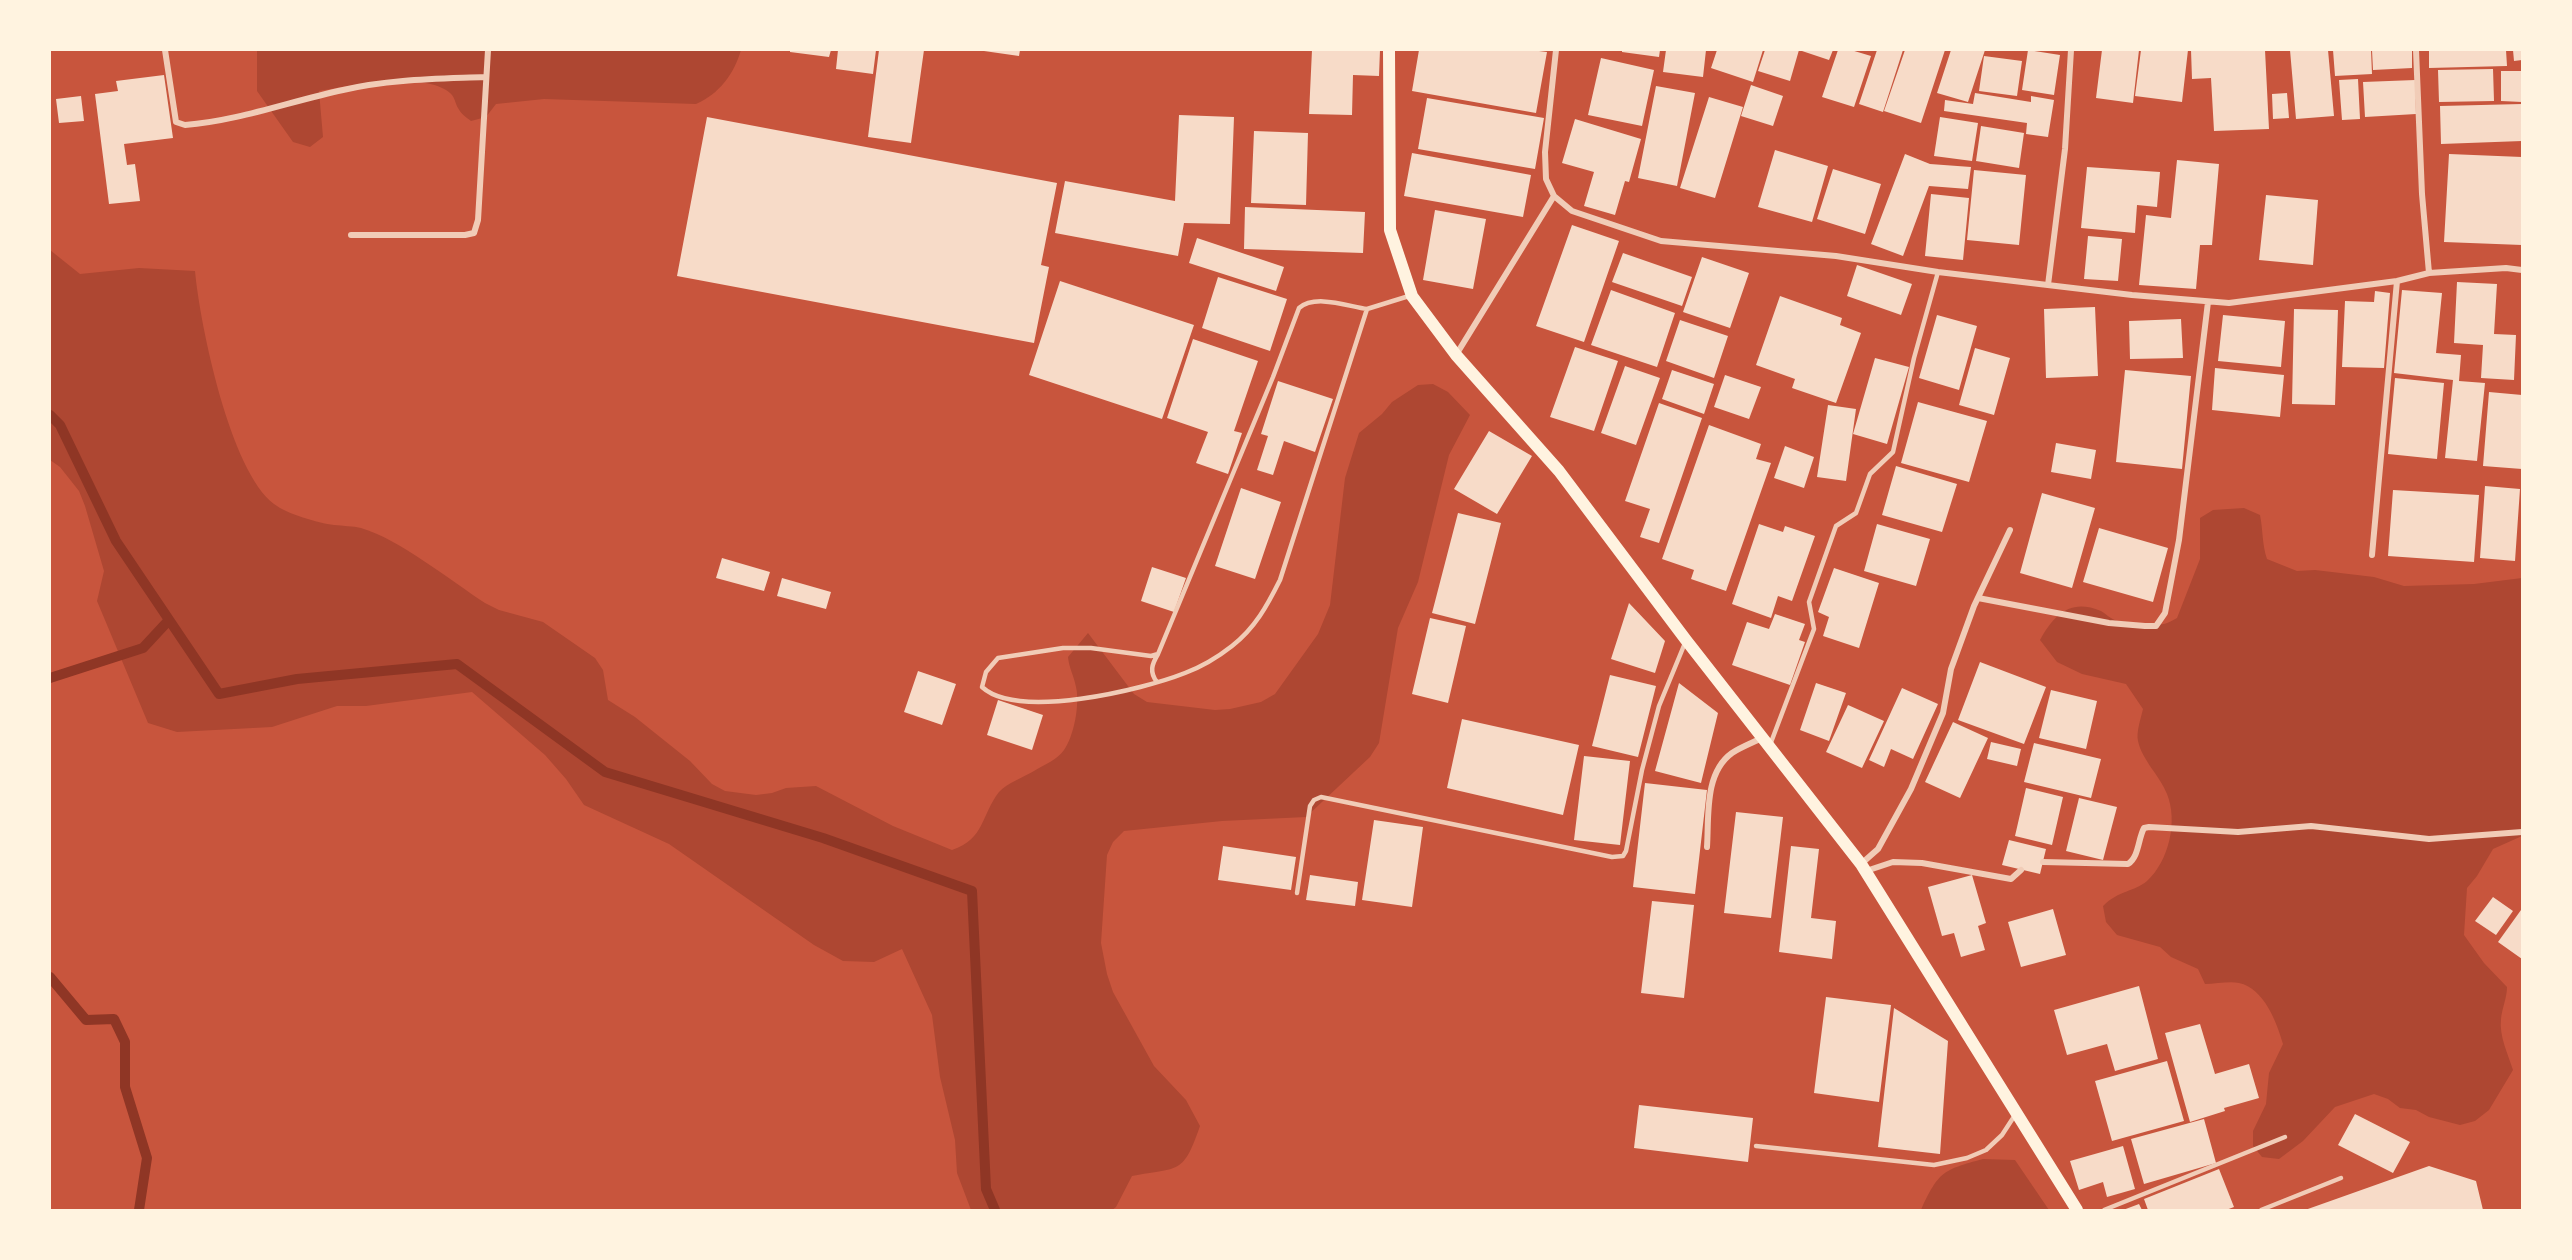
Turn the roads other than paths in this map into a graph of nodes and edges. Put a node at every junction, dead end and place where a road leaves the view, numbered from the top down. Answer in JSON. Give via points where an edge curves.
{"nodes":[{"id":1,"x":165,"y":50,"type":"edge"},
{"id":2,"x":488,"y":50,"type":"edge"},
{"id":3,"x":1389,"y":50,"type":"edge"},
{"id":4,"x":1556,"y":50,"type":"edge"},
{"id":5,"x":2072,"y":50,"type":"edge"},
{"id":6,"x":2416,"y":50,"type":"edge"},
{"id":7,"x":485,"y":77,"type":"junction"},
{"id":8,"x":1554,"y":196,"type":"junction"},
{"id":9,"x":351,"y":235,"type":"dead end"},
{"id":10,"x":2523,"y":270,"type":"edge"},
{"id":11,"x":1938,"y":272,"type":"junction"},
{"id":12,"x":2429,"y":273,"type":"junction"},
{"id":13,"x":2397,"y":281,"type":"junction"},
{"id":14,"x":2048,"y":285,"type":"junction"},
{"id":15,"x":1412,"y":296,"type":"junction"},
{"id":16,"x":2208,"y":302,"type":"junction"},
{"id":17,"x":1367,"y":309,"type":"junction"},
{"id":18,"x":1456,"y":355,"type":"junction"},
{"id":19,"x":2010,"y":530,"type":"dead end"},
{"id":20,"x":2372,"y":555,"type":"dead end"},
{"id":21,"x":1978,"y":598,"type":"junction"},
{"id":22,"x":1686,"y":640,"type":"junction"},
{"id":23,"x":1158,"y":654,"type":"junction"},
{"id":24,"x":1157,"y":682,"type":"junction"},
{"id":25,"x":1766,"y":742,"type":"junction"},
{"id":26,"x":2523,"y":832,"type":"edge"},
{"id":27,"x":1707,"y":847,"type":"dead end"},
{"id":28,"x":2043,"y":862,"type":"dead end"},
{"id":29,"x":1864,"y":868,"type":"junction"},
{"id":30,"x":2021,"y":870,"type":"dead end"},
{"id":31,"x":1297,"y":893,"type":"dead end"},
{"id":32,"x":2016,"y":1112,"type":"junction"},
{"id":33,"x":2285,"y":1137,"type":"dead end"},
{"id":34,"x":1756,"y":1146,"type":"dead end"},
{"id":35,"x":2341,"y":1178,"type":"dead end"},
{"id":36,"x":2077,"y":1210,"type":"edge"},
{"id":37,"x":2104,"y":1210,"type":"edge"},
{"id":38,"x":2261,"y":1210,"type":"edge"}],
"edges":[{"from":1,"to":7,"type":"street","via":[[176,122],[185,125],[345,89],[406,80]]},
{"from":2,"to":7,"type":"street"},
{"from":3,"to":15,"type":"main road","via":[[1390,230]]},
{"from":4,"to":8,"type":"street","via":[[1545,152],[1546,179]]},
{"from":5,"to":14,"type":"street","via":[[2065,149]]},
{"from":6,"to":12,"type":"street"},
{"from":7,"to":9,"type":"street","via":[[478,220],[474,233]]},
{"from":8,"to":11,"type":"street","via":[[1572,211],[1660,241],[1836,256]]},
{"from":8,"to":18,"type":"street"},
{"from":10,"to":12,"type":"street"},
{"from":11,"to":14,"type":"street"},
{"from":11,"to":25,"type":"lane","via":[[1893,453],[1870,474],[1856,513],[1836,526],[1809,602],[1815,629]]},
{"from":12,"to":13,"type":"street"},
{"from":13,"to":16,"type":"street","via":[[2229,303]]},
{"from":13,"to":20,"type":"street"},
{"from":14,"to":16,"type":"street"},
{"from":15,"to":17,"type":"lane"},
{"from":15,"to":18,"type":"main road"},
{"from":16,"to":21,"type":"street","via":[[2179,540],[2160,623],[2109,623]]},
{"from":17,"to":23,"type":"lane","via":[[1318,301],[1306,302],[1299,308]]},
{"from":17,"to":24,"type":"lane","via":[[1280,580],[1263,612],[1250,631],[1209,662]]},
{"from":18,"to":22,"type":"main road","via":[[1559,471]]},
{"from":19,"to":21,"type":"street"},
{"from":21,"to":29,"type":"street","via":[[1951,669],[1943,713],[1911,789]]},
{"from":22,"to":25,"type":"main road"},
{"from":22,"to":31,"type":"lane","via":[[1659,706],[1623,856],[1612,857],[1321,797],[1310,806]]},
{"from":23,"to":24,"type":"lane","via":[[1152,664]]},
{"from":23,"to":24,"type":"lane","via":[[1063,648],[998,658],[986,672],[982,687],[989,694],[1034,704]]},
{"from":25,"to":27,"type":"street","via":[[1731,754],[1715,777]]},
{"from":25,"to":29,"type":"main road"},
{"from":26,"to":28,"type":"street","via":[[2429,839],[2311,826],[2238,832],[2149,827],[2141,832],[2134,859],[2128,864]]},
{"from":29,"to":30,"type":"street","via":[[1893,862],[1922,863],[2011,879]]},
{"from":29,"to":32,"type":"main road"},
{"from":32,"to":34,"type":"lane","via":[[2002,1135],[1986,1150],[1934,1165]]},
{"from":32,"to":36,"type":"main road"},
{"from":33,"to":37,"type":"lane"},
{"from":35,"to":38,"type":"lane"}]}
